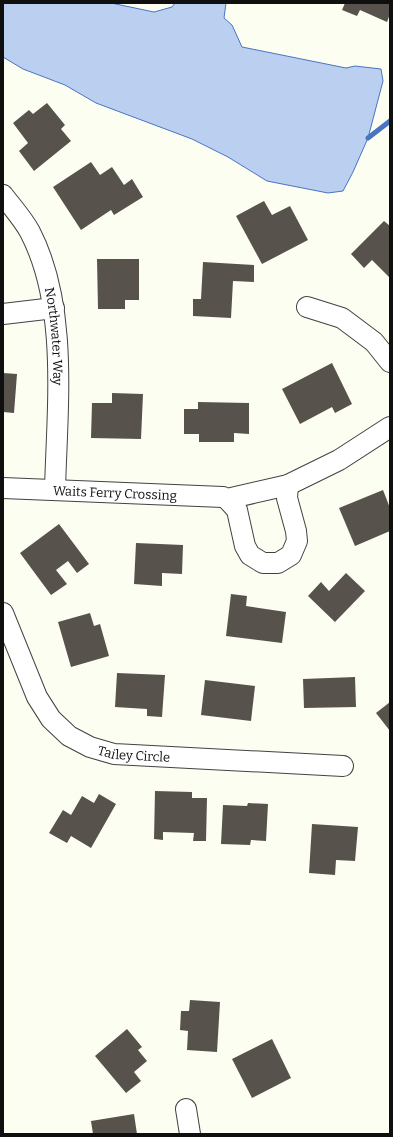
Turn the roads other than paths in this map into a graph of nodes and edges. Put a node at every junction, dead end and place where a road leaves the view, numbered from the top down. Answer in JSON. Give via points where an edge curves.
{"nodes":[{"id":1,"x":3,"y":195,"type":"edge"},
{"id":2,"x":307,"y":307,"type":"dead end"},
{"id":3,"x":54,"y":308,"type":"junction"},
{"id":4,"x":3,"y":314,"type":"edge"},
{"id":5,"x":390,"y":362,"type":"edge"},
{"id":6,"x":390,"y":427,"type":"edge"},
{"id":7,"x":288,"y":485,"type":"junction"},
{"id":8,"x":3,"y":488,"type":"edge"},
{"id":9,"x":55,"y":490,"type":"junction"},
{"id":10,"x":227,"y":499,"type":"junction"},
{"id":11,"x":3,"y":613,"type":"edge"},
{"id":12,"x":343,"y":766,"type":"dead end"},
{"id":13,"x":186,"y":1109,"type":"dead end"},
{"id":14,"x":190,"y":1134,"type":"edge"}],
"edges":[{"from":1,"to":3,"type":"street","name":"Northwater Way","via":[[29,231],[39,252]]},
{"from":2,"to":5,"type":"street","via":[[342,318],[374,342]]},
{"from":3,"to":4,"type":"street"},
{"from":3,"to":9,"type":"street","name":"Northwater Way","via":[[58,380]]},
{"from":6,"to":7,"type":"street","name":"Waits Ferry Crossing","via":[[339,460]]},
{"from":7,"to":10,"type":"street","name":"Waits Ferry Crossing"},
{"from":7,"to":10,"type":"street","via":[[287,498],[297,541],[291,555],[278,563],[263,563],[250,555],[245,546],[237,510]]},
{"from":8,"to":9,"type":"street","name":"Waits Ferry Crossing"},
{"from":9,"to":10,"type":"street","name":"Waits Ferry Crossing"},
{"from":11,"to":12,"type":"street","name":"Tailey Circle","via":[[37,698],[51,719],[69,736],[90,747],[114,754]]},
{"from":13,"to":14,"type":"street"}]}
